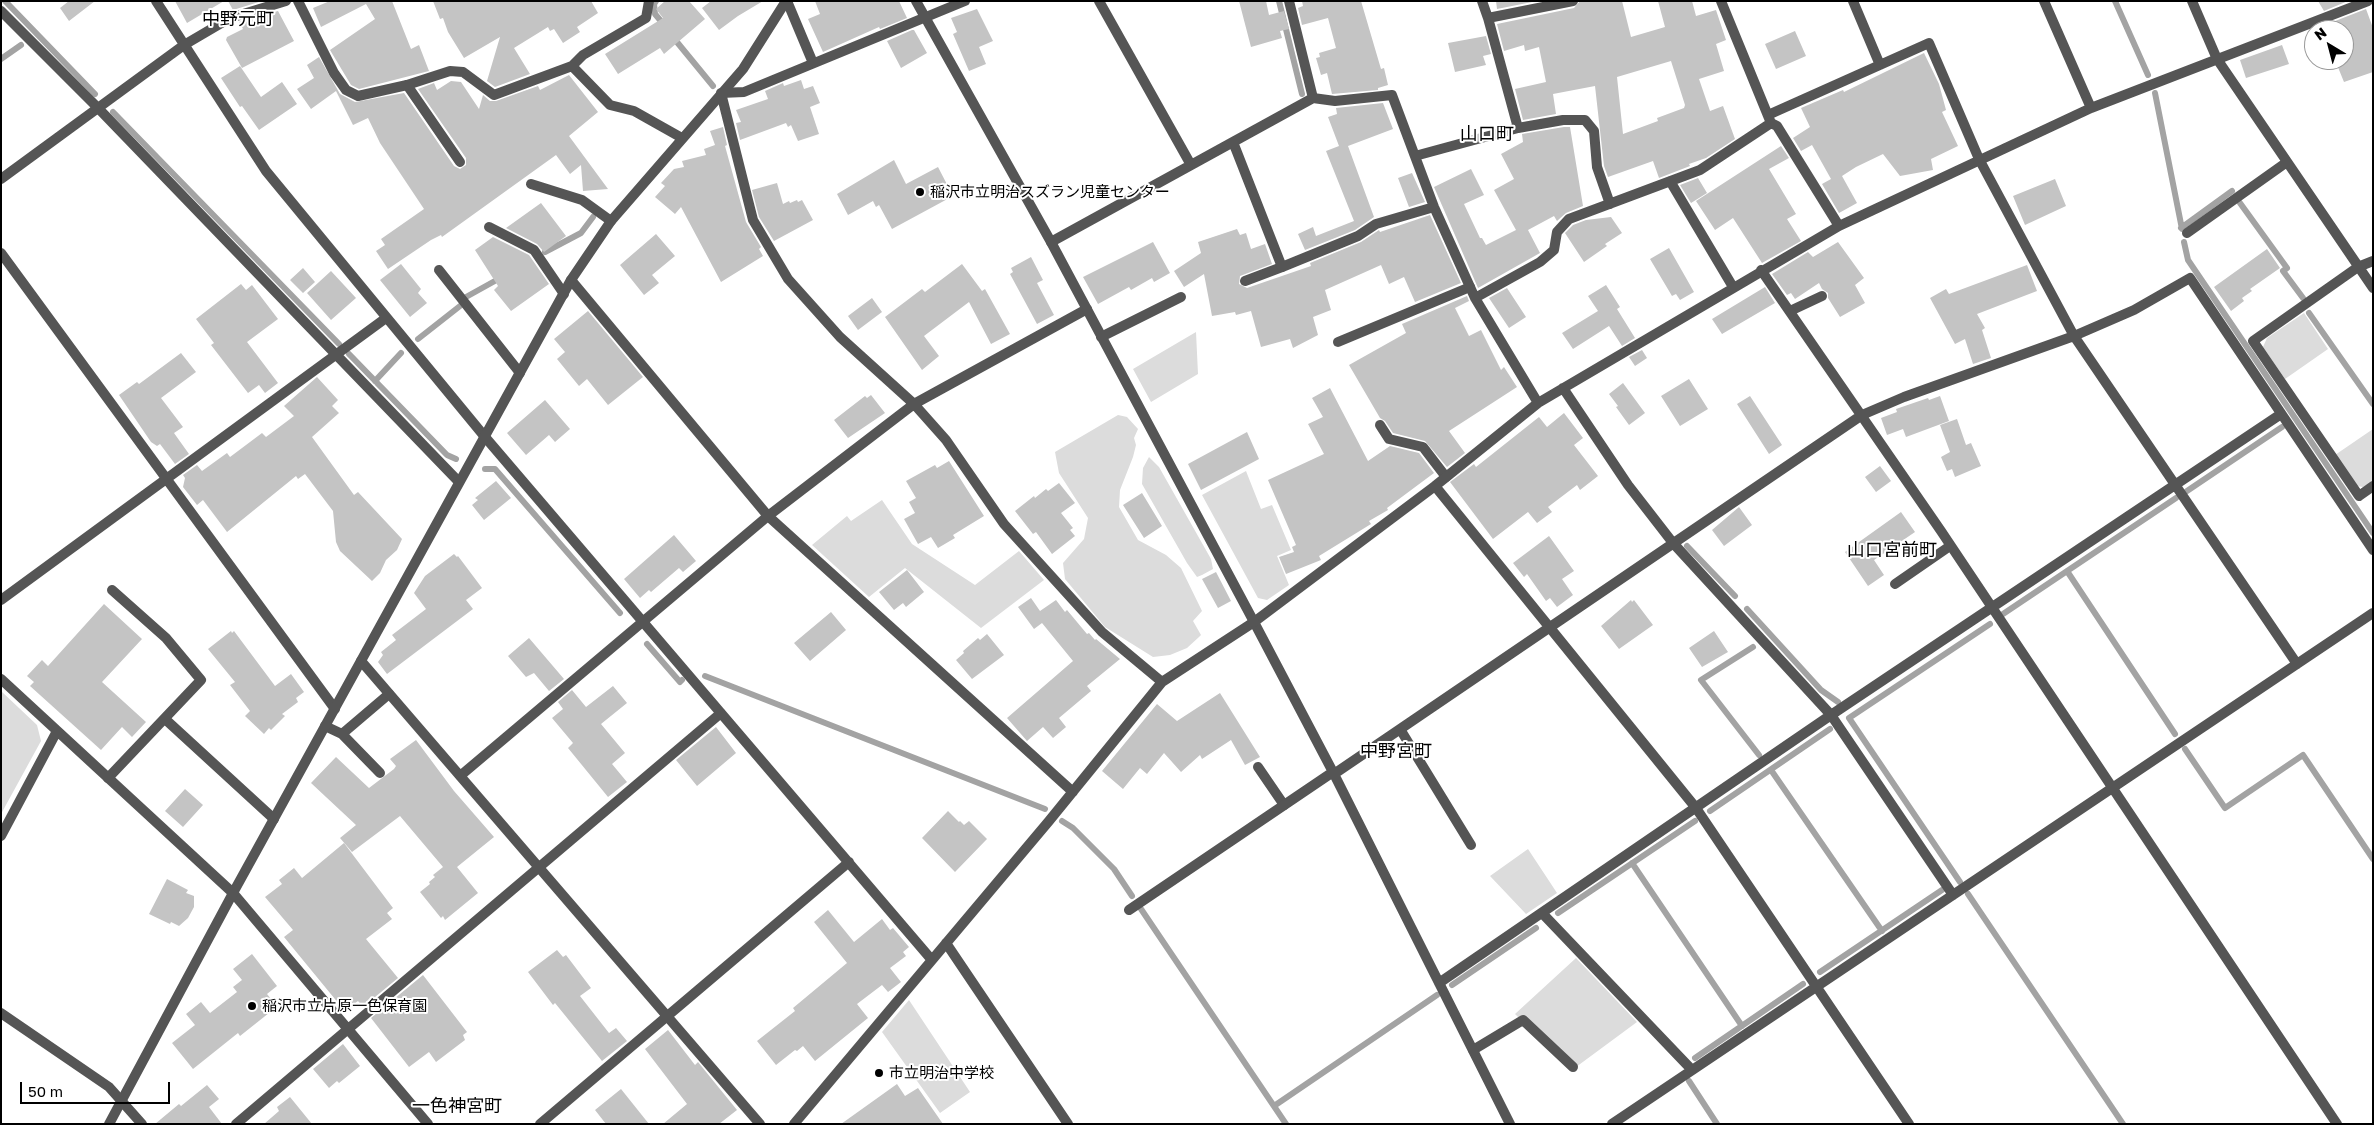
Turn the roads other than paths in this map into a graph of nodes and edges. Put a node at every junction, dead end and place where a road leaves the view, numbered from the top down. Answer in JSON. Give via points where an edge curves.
{"nodes":[{"id":1,"x":156,"y":1,"type":"edge"},
{"id":2,"x":286,"y":1,"type":"edge"},
{"id":3,"x":298,"y":1,"type":"edge"},
{"id":4,"x":649,"y":1,"type":"edge"},
{"id":5,"x":787,"y":1,"type":"edge"},
{"id":6,"x":916,"y":1,"type":"edge"},
{"id":7,"x":965,"y":1,"type":"edge"},
{"id":8,"x":1100,"y":1,"type":"edge"},
{"id":9,"x":1289,"y":1,"type":"edge"},
{"id":10,"x":1482,"y":1,"type":"edge"},
{"id":11,"x":1573,"y":1,"type":"edge"},
{"id":12,"x":1721,"y":1,"type":"edge"},
{"id":13,"x":1853,"y":1,"type":"edge"},
{"id":14,"x":2044,"y":1,"type":"edge"},
{"id":15,"x":2192,"y":1,"type":"edge"},
{"id":16,"x":2368,"y":1,"type":"edge"},
{"id":17,"x":1,"y":11,"type":"edge"},
{"id":18,"x":924,"y":17,"type":"junction"},
{"id":19,"x":1488,"y":18,"type":"junction"},
{"id":20,"x":184,"y":45,"type":"junction"},
{"id":21,"x":2217,"y":59,"type":"junction"},
{"id":22,"x":814,"y":62,"type":"junction"},
{"id":23,"x":1880,"y":64,"type":"junction"},
{"id":24,"x":572,"y":66,"type":"junction"},
{"id":25,"x":408,"y":85,"type":"junction"},
{"id":26,"x":721,"y":93,"type":"junction"},
{"id":27,"x":1313,"y":98,"type":"junction"},
{"id":28,"x":98,"y":108,"type":"junction"},
{"id":29,"x":2091,"y":108,"type":"junction"},
{"id":30,"x":1770,"y":119,"type":"junction"},
{"id":31,"x":1518,"y":128,"type":"junction"},
{"id":32,"x":682,"y":138,"type":"junction"},
{"id":33,"x":1233,"y":142,"type":"junction"},
{"id":34,"x":1415,"y":156,"type":"junction"},
{"id":35,"x":1979,"y":159,"type":"junction"},
{"id":36,"x":460,"y":162,"type":"dead end"},
{"id":37,"x":2287,"y":162,"type":"junction"},
{"id":38,"x":1191,"y":166,"type":"junction"},
{"id":39,"x":1,"y":179,"type":"edge"},
{"id":40,"x":1670,"y":181,"type":"junction"},
{"id":41,"x":531,"y":184,"type":"dead end"},
{"id":42,"x":1610,"y":204,"type":"junction"},
{"id":43,"x":1434,"y":207,"type":"junction"},
{"id":44,"x":611,"y":221,"type":"junction"},
{"id":45,"x":1839,"y":226,"type":"junction"},
{"id":46,"x":489,"y":227,"type":"dead end"},
{"id":47,"x":2187,"y":233,"type":"dead end"},
{"id":48,"x":1051,"y":242,"type":"junction"},
{"id":49,"x":1,"y":253,"type":"edge"},
{"id":50,"x":2373,"y":261,"type":"edge"},
{"id":51,"x":1282,"y":267,"type":"junction"},
{"id":52,"x":2358,"y":267,"type":"junction"},
{"id":53,"x":439,"y":270,"type":"dead end"},
{"id":54,"x":1761,"y":270,"type":"junction"},
{"id":55,"x":571,"y":280,"type":"junction"},
{"id":56,"x":1245,"y":281,"type":"dead end"},
{"id":57,"x":1470,"y":287,"type":"junction"},
{"id":58,"x":1733,"y":287,"type":"junction"},
{"id":59,"x":2373,"y":288,"type":"edge"},
{"id":60,"x":564,"y":294,"type":"junction"},
{"id":61,"x":1822,"y":296,"type":"dead end"},
{"id":62,"x":1181,"y":297,"type":"dead end"},
{"id":63,"x":1475,"y":298,"type":"junction"},
{"id":64,"x":1086,"y":310,"type":"junction"},
{"id":65,"x":1790,"y":311,"type":"junction"},
{"id":66,"x":386,"y":318,"type":"junction"},
{"id":67,"x":2074,"y":336,"type":"junction"},
{"id":68,"x":1101,"y":337,"type":"junction"},
{"id":69,"x":1338,"y":342,"type":"dead end"},
{"id":70,"x":337,"y":355,"type":"junction"},
{"id":71,"x":520,"y":373,"type":"junction"},
{"id":72,"x":1563,"y":388,"type":"junction"},
{"id":73,"x":1538,"y":403,"type":"junction"},
{"id":74,"x":914,"y":404,"type":"junction"},
{"id":75,"x":2282,"y":414,"type":"junction"},
{"id":76,"x":1862,"y":415,"type":"junction"},
{"id":77,"x":1380,"y":425,"type":"dead end"},
{"id":78,"x":485,"y":437,"type":"junction"},
{"id":79,"x":1446,"y":477,"type":"junction"},
{"id":80,"x":167,"y":479,"type":"junction"},
{"id":81,"x":459,"y":482,"type":"junction"},
{"id":82,"x":1435,"y":486,"type":"junction"},
{"id":83,"x":2176,"y":486,"type":"junction"},
{"id":84,"x":2373,"y":486,"type":"edge"},
{"id":85,"x":768,"y":516,"type":"junction"},
{"id":86,"x":1673,"y":543,"type":"junction"},
{"id":87,"x":1950,"y":546,"type":"junction"},
{"id":88,"x":2373,"y":550,"type":"edge"},
{"id":89,"x":1895,"y":584,"type":"dead end"},
{"id":90,"x":112,"y":590,"type":"dead end"},
{"id":91,"x":1,"y":600,"type":"edge"},
{"id":92,"x":1993,"y":608,"type":"junction"},
{"id":93,"x":2373,"y":613,"type":"edge"},
{"id":94,"x":642,"y":622,"type":"junction"},
{"id":95,"x":1254,"y":622,"type":"junction"},
{"id":96,"x":1550,"y":627,"type":"junction"},
{"id":97,"x":361,"y":661,"type":"junction"},
{"id":98,"x":2297,"y":664,"type":"junction"},
{"id":99,"x":1,"y":679,"type":"edge"},
{"id":100,"x":1162,"y":682,"type":"junction"},
{"id":101,"x":389,"y":694,"type":"junction"},
{"id":102,"x":335,"y":709,"type":"junction"},
{"id":103,"x":721,"y":713,"type":"junction"},
{"id":104,"x":1831,"y":715,"type":"junction"},
{"id":105,"x":164,"y":719,"type":"junction"},
{"id":106,"x":325,"y":726,"type":"junction"},
{"id":107,"x":1400,"y":729,"type":"junction"},
{"id":108,"x":57,"y":731,"type":"junction"},
{"id":109,"x":342,"y":734,"type":"junction"},
{"id":110,"x":1258,"y":767,"type":"dead end"},
{"id":111,"x":380,"y":773,"type":"dead end"},
{"id":112,"x":1334,"y":773,"type":"junction"},
{"id":113,"x":460,"y":776,"type":"junction"},
{"id":114,"x":108,"y":778,"type":"junction"},
{"id":115,"x":2111,"y":788,"type":"junction"},
{"id":116,"x":1073,"y":792,"type":"junction"},
{"id":117,"x":1284,"y":805,"type":"junction"},
{"id":118,"x":1696,"y":808,"type":"junction"},
{"id":119,"x":274,"y":819,"type":"junction"},
{"id":120,"x":1,"y":836,"type":"edge"},
{"id":121,"x":1471,"y":845,"type":"dead end"},
{"id":122,"x":849,"y":862,"type":"junction"},
{"id":123,"x":539,"y":867,"type":"junction"},
{"id":124,"x":233,"y":893,"type":"junction"},
{"id":125,"x":1953,"y":895,"type":"junction"},
{"id":126,"x":1128,"y":910,"type":"dead end"},
{"id":127,"x":1542,"y":913,"type":"junction"},
{"id":128,"x":946,"y":943,"type":"junction"},
{"id":129,"x":931,"y":959,"type":"junction"},
{"id":130,"x":1439,"y":983,"type":"junction"},
{"id":131,"x":1817,"y":986,"type":"junction"},
{"id":132,"x":1,"y":1012,"type":"edge"},
{"id":133,"x":667,"y":1016,"type":"junction"},
{"id":134,"x":348,"y":1029,"type":"junction"},
{"id":135,"x":1473,"y":1050,"type":"junction"},
{"id":136,"x":1573,"y":1066,"type":"dead end"},
{"id":137,"x":1692,"y":1070,"type":"junction"},
{"id":138,"x":122,"y":1100,"type":"junction"},
{"id":139,"x":109,"y":1124,"type":"edge"},
{"id":140,"x":142,"y":1124,"type":"edge"},
{"id":141,"x":236,"y":1124,"type":"edge"},
{"id":142,"x":428,"y":1124,"type":"edge"},
{"id":143,"x":540,"y":1124,"type":"edge"},
{"id":144,"x":760,"y":1124,"type":"edge"},
{"id":145,"x":794,"y":1124,"type":"edge"},
{"id":146,"x":1068,"y":1124,"type":"edge"},
{"id":147,"x":1510,"y":1124,"type":"edge"},
{"id":148,"x":1612,"y":1124,"type":"edge"},
{"id":149,"x":1909,"y":1124,"type":"edge"},
{"id":150,"x":2337,"y":1124,"type":"edge"}],
"edges":[{"from":1,"to":20,"type":"street"},
{"from":2,"to":20,"type":"street","via":[[230,18]]},
{"from":3,"to":25,"type":"street","via":[[346,90],[358,96]]},
{"from":4,"to":24,"type":"street","via":[[646,18],[583,55]]},
{"from":5,"to":22,"type":"street"},
{"from":5,"to":26,"type":"street","via":[[743,69]]},
{"from":6,"to":18,"type":"street"},
{"from":7,"to":18,"type":"street"},
{"from":8,"to":38,"type":"street"},
{"from":9,"to":27,"type":"street"},
{"from":10,"to":19,"type":"street"},
{"from":11,"to":19,"type":"street"},
{"from":12,"to":30,"type":"street"},
{"from":13,"to":23,"type":"street"},
{"from":14,"to":29,"type":"street"},
{"from":15,"to":21,"type":"street"},
{"from":16,"to":21,"type":"street"},
{"from":17,"to":28,"type":"street"},
{"from":18,"to":22,"type":"street"},
{"from":18,"to":48,"type":"street"},
{"from":19,"to":31,"type":"street"},
{"from":20,"to":28,"type":"street"},
{"from":20,"to":66,"type":"street","via":[[266,172]]},
{"from":21,"to":29,"type":"street"},
{"from":21,"to":37,"type":"street"},
{"from":22,"to":26,"type":"street","via":[[744,92]]},
{"from":23,"to":30,"type":"street"},
{"from":23,"to":35,"type":"street","via":[[1929,43]]},
{"from":24,"to":25,"type":"street","via":[[494,95],[464,72],[450,71]]},
{"from":24,"to":32,"type":"street","via":[[610,105],[634,111]]},
{"from":25,"to":36,"type":"street"},
{"from":26,"to":32,"type":"street"},
{"from":26,"to":74,"type":"street","via":[[753,220],[788,279],[840,337]]},
{"from":27,"to":33,"type":"street"},
{"from":27,"to":34,"type":"street","via":[[1335,101],[1392,95]]},
{"from":28,"to":39,"type":"street"},
{"from":28,"to":70,"type":"street"},
{"from":29,"to":35,"type":"street"},
{"from":30,"to":40,"type":"street","via":[[1700,170]]},
{"from":30,"to":45,"type":"street","via":[[1778,126]]},
{"from":31,"to":34,"type":"street"},
{"from":31,"to":42,"type":"street","via":[[1563,120],[1586,120],[1594,131],[1598,167]]},
{"from":32,"to":44,"type":"street"},
{"from":33,"to":38,"type":"street"},
{"from":33,"to":51,"type":"street"},
{"from":34,"to":43,"type":"street"},
{"from":35,"to":45,"type":"street"},
{"from":35,"to":67,"type":"street"},
{"from":37,"to":47,"type":"street"},
{"from":37,"to":52,"type":"street"},
{"from":38,"to":48,"type":"street"},
{"from":40,"to":42,"type":"street"},
{"from":40,"to":58,"type":"street"},
{"from":41,"to":44,"type":"street","via":[[582,200]]},
{"from":42,"to":63,"type":"street","via":[[1569,219],[1557,232],[1554,250],[1540,262]]},
{"from":43,"to":51,"type":"street","via":[[1376,224],[1358,236]]},
{"from":43,"to":57,"type":"street"},
{"from":44,"to":55,"type":"street"},
{"from":45,"to":54,"type":"street"},
{"from":46,"to":60,"type":"street","via":[[534,250]]},
{"from":48,"to":64,"type":"street"},
{"from":49,"to":80,"type":"street"},
{"from":50,"to":52,"type":"street"},
{"from":51,"to":56,"type":"street"},
{"from":52,"to":59,"type":"street"},
{"from":52,"to":84,"type":"street","via":[[2253,340],[2359,496]]},
{"from":53,"to":71,"type":"street"},
{"from":54,"to":58,"type":"street"},
{"from":54,"to":65,"type":"street"},
{"from":55,"to":60,"type":"street"},
{"from":55,"to":85,"type":"street"},
{"from":57,"to":63,"type":"street"},
{"from":57,"to":69,"type":"street"},
{"from":58,"to":72,"type":"street"},
{"from":60,"to":71,"type":"street"},
{"from":61,"to":65,"type":"street"},
{"from":62,"to":68,"type":"street"},
{"from":63,"to":73,"type":"street"},
{"from":64,"to":68,"type":"street"},
{"from":64,"to":74,"type":"street"},
{"from":65,"to":76,"type":"street"},
{"from":66,"to":70,"type":"street"},
{"from":66,"to":78,"type":"street"},
{"from":67,"to":75,"type":"street","via":[[2134,310],[2190,278]]},
{"from":67,"to":76,"type":"street"},
{"from":67,"to":83,"type":"street"},
{"from":68,"to":95,"type":"street"},
{"from":70,"to":80,"type":"street"},
{"from":70,"to":81,"type":"street"},
{"from":71,"to":78,"type":"street"},
{"from":72,"to":73,"type":"street"},
{"from":72,"to":86,"type":"street","via":[[1628,485]]},
{"from":73,"to":79,"type":"street"},
{"from":74,"to":85,"type":"street"},
{"from":74,"to":100,"type":"street","via":[[946,440],[1004,524],[1077,607]]},
{"from":75,"to":83,"type":"street"},
{"from":75,"to":88,"type":"street"},
{"from":76,"to":86,"type":"street"},
{"from":76,"to":87,"type":"street"},
{"from":77,"to":79,"type":"street","via":[[1389,439],[1423,447]]},
{"from":78,"to":81,"type":"street"},
{"from":78,"to":94,"type":"street"},
{"from":79,"to":82,"type":"street"},
{"from":80,"to":91,"type":"street"},
{"from":80,"to":102,"type":"street"},
{"from":81,"to":97,"type":"street"},
{"from":82,"to":95,"type":"street"},
{"from":82,"to":96,"type":"street"},
{"from":83,"to":92,"type":"street"},
{"from":83,"to":98,"type":"street"},
{"from":85,"to":94,"type":"street"},
{"from":85,"to":116,"type":"street"},
{"from":86,"to":96,"type":"street"},
{"from":86,"to":104,"type":"street"},
{"from":87,"to":89,"type":"street"},
{"from":87,"to":92,"type":"street"},
{"from":90,"to":105,"type":"street","via":[[166,638],[201,680]]},
{"from":92,"to":104,"type":"street"},
{"from":92,"to":115,"type":"street"},
{"from":93,"to":98,"type":"street"},
{"from":94,"to":103,"type":"street"},
{"from":94,"to":113,"type":"street"},
{"from":95,"to":100,"type":"street"},
{"from":95,"to":112,"type":"street"},
{"from":96,"to":107,"type":"street"},
{"from":96,"to":118,"type":"street"},
{"from":97,"to":101,"type":"street"},
{"from":97,"to":102,"type":"street"},
{"from":98,"to":115,"type":"street"},
{"from":99,"to":108,"type":"street"},
{"from":100,"to":116,"type":"street"},
{"from":101,"to":109,"type":"street"},
{"from":101,"to":113,"type":"street"},
{"from":102,"to":106,"type":"street"},
{"from":103,"to":122,"type":"street"},
{"from":103,"to":123,"type":"street"},
{"from":104,"to":118,"type":"street"},
{"from":104,"to":125,"type":"street"},
{"from":105,"to":114,"type":"street"},
{"from":105,"to":119,"type":"street"},
{"from":106,"to":109,"type":"street"},
{"from":106,"to":119,"type":"street"},
{"from":107,"to":112,"type":"street"},
{"from":107,"to":121,"type":"street"},
{"from":108,"to":114,"type":"street"},
{"from":108,"to":120,"type":"street"},
{"from":109,"to":111,"type":"street"},
{"from":110,"to":117,"type":"street"},
{"from":112,"to":117,"type":"street"},
{"from":112,"to":130,"type":"street"},
{"from":113,"to":123,"type":"street"},
{"from":114,"to":124,"type":"street"},
{"from":115,"to":125,"type":"street"},
{"from":115,"to":150,"type":"street"},
{"from":116,"to":128,"type":"street"},
{"from":117,"to":126,"type":"street"},
{"from":118,"to":127,"type":"street"},
{"from":118,"to":131,"type":"street"},
{"from":119,"to":124,"type":"street"},
{"from":122,"to":129,"type":"street"},
{"from":122,"to":133,"type":"street"},
{"from":123,"to":133,"type":"street"},
{"from":123,"to":134,"type":"street"},
{"from":124,"to":134,"type":"street"},
{"from":124,"to":138,"type":"street"},
{"from":125,"to":131,"type":"street"},
{"from":127,"to":130,"type":"street"},
{"from":127,"to":137,"type":"street"},
{"from":128,"to":129,"type":"street"},
{"from":128,"to":146,"type":"street"},
{"from":129,"to":145,"type":"street"},
{"from":130,"to":135,"type":"street"},
{"from":131,"to":137,"type":"street"},
{"from":131,"to":149,"type":"street"},
{"from":132,"to":138,"type":"street","via":[[109,1087]]},
{"from":133,"to":143,"type":"street"},
{"from":133,"to":144,"type":"street"},
{"from":134,"to":141,"type":"street"},
{"from":134,"to":142,"type":"street"},
{"from":135,"to":136,"type":"street","via":[[1523,1020]]},
{"from":135,"to":147,"type":"street"},
{"from":137,"to":148,"type":"street"},
{"from":138,"to":139,"type":"street"},
{"from":138,"to":140,"type":"street"}]}
